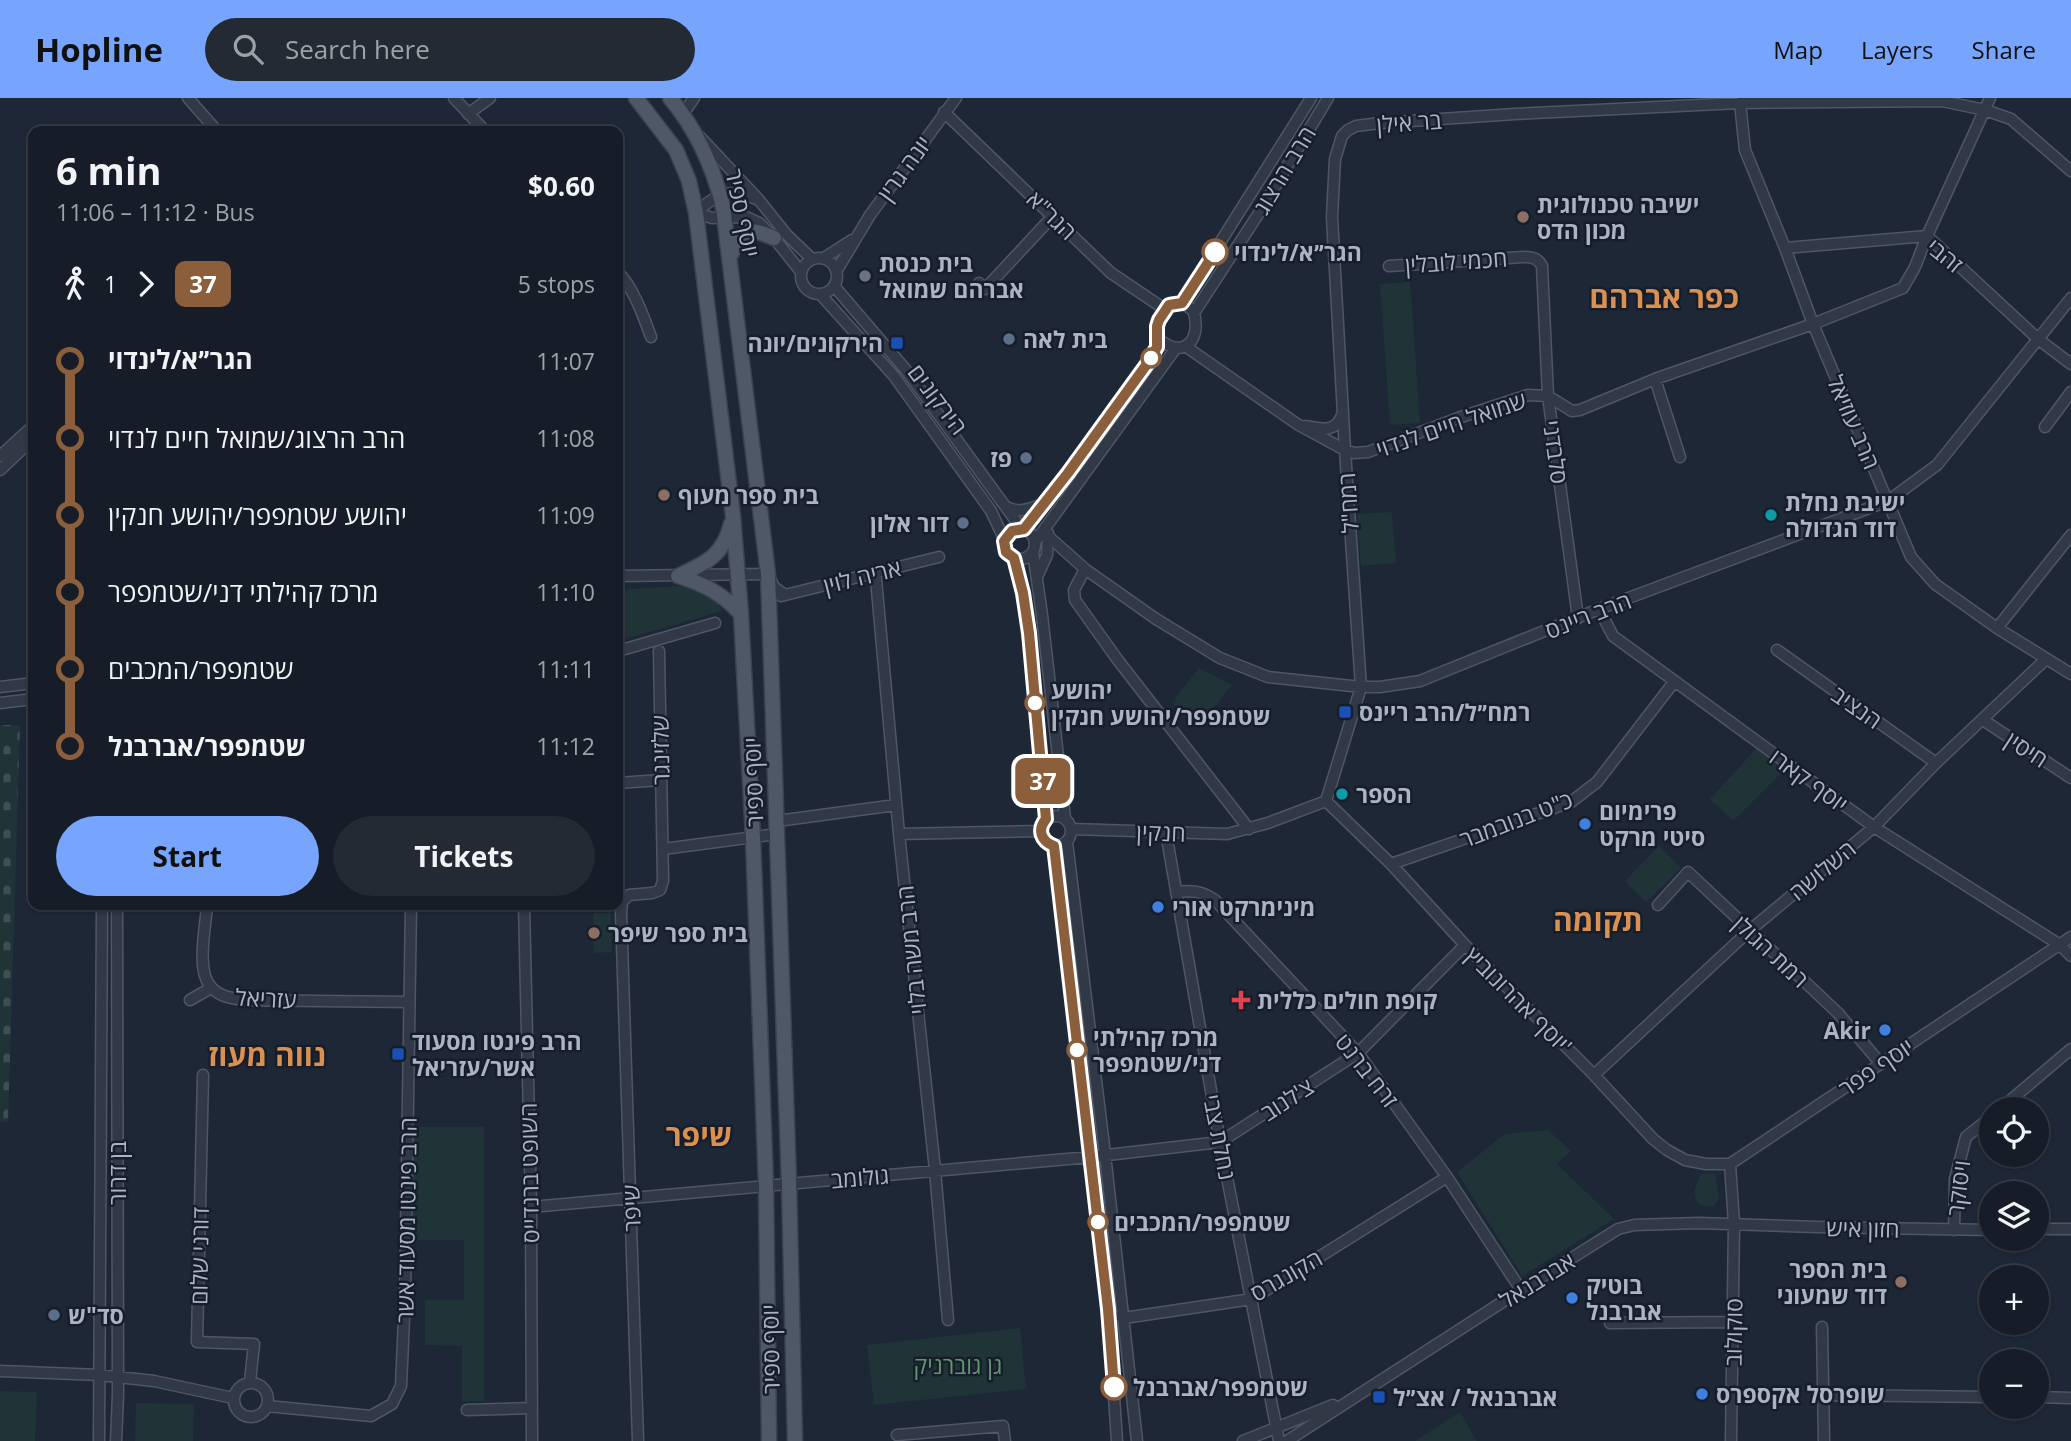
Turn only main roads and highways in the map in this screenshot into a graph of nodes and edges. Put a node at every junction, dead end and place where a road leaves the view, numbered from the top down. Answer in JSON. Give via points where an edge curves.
{"nodes":[{"id":1,"x":636,"y":98,"type":"edge"},
{"id":2,"x":670,"y":98,"type":"edge"},
{"id":3,"x":774,"y":238,"type":"road end"},
{"id":4,"x":731,"y":261,"type":"junction"},
{"id":5,"x":733,"y":516,"type":"junction"},
{"id":6,"x":741,"y":614,"type":"junction"},
{"id":7,"x":769,"y":1441,"type":"edge"},
{"id":8,"x":795,"y":1441,"type":"edge"}],
"edges":[{"from":1,"to":5,"type":"main road","name":"יוסף ספיר","via":[[676,150],[689,181]]},
{"from":2,"to":4,"type":"main road","name":"יוסף ספיר","via":[[694,130],[714,172]]},
{"from":3,"to":4,"type":"main road","via":[[754,230],[742,233],[734,241]]},
{"from":4,"to":8,"type":"main road","name":"יוסף ספיר","via":[[768,574]]},
{"from":5,"to":6,"type":"main road","name":"יוסף ספיר"},
{"from":5,"to":6,"type":"main road","via":[[714,557],[678,576],[704,584]]},
{"from":6,"to":7,"type":"main road","name":"יוסף ספיר","via":[[766,1185]]}]}
